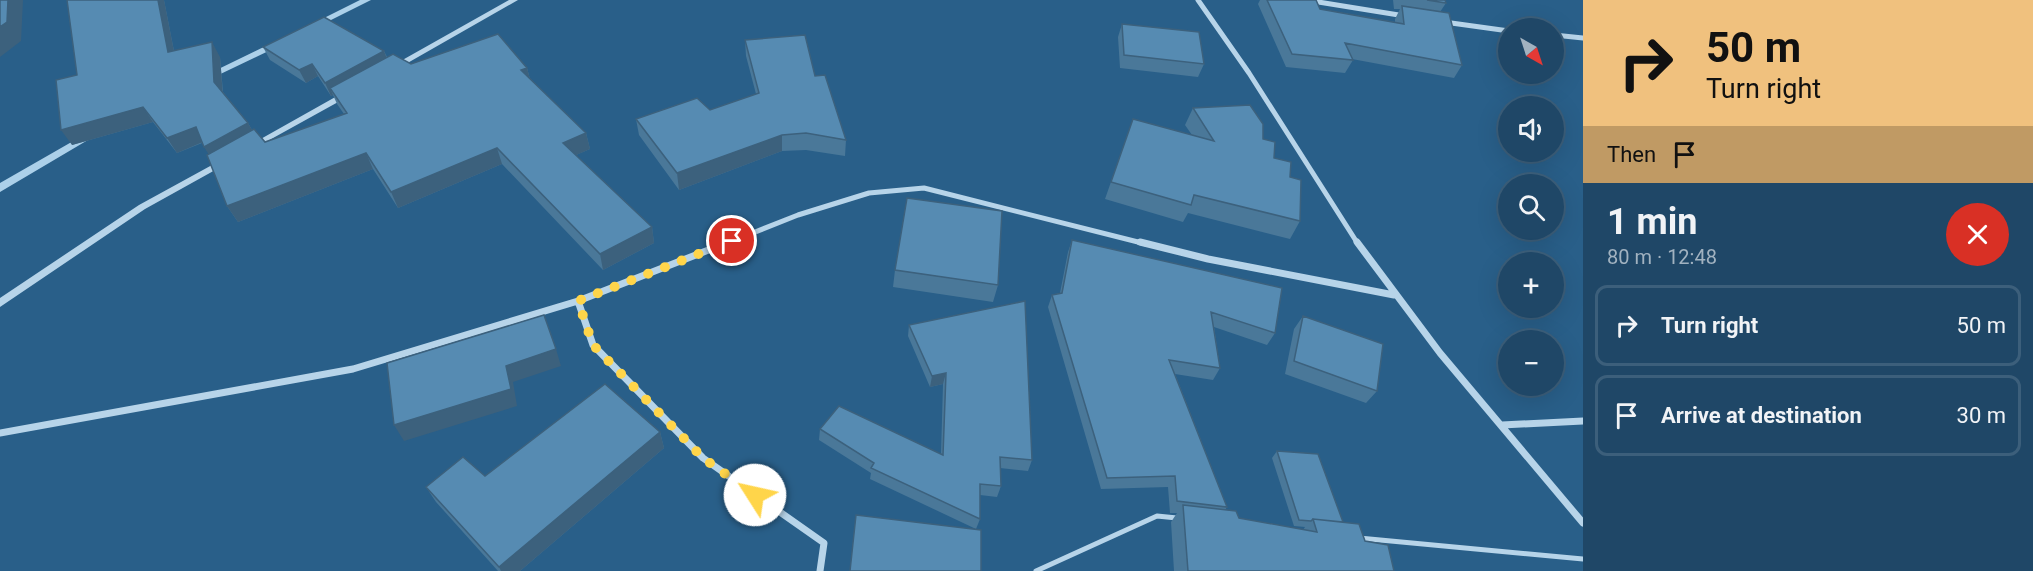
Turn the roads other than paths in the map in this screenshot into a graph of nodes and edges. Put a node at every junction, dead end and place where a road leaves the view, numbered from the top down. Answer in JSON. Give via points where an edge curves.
{"nodes":[{"id":1,"x":514,"y":0,"type":"edge"},
{"id":2,"x":1198,"y":0,"type":"edge"},
{"id":3,"x":1306,"y":0,"type":"edge"},
{"id":4,"x":1408,"y":16,"type":"edge"},
{"id":5,"x":1442,"y":21,"type":"edge"},
{"id":6,"x":1498,"y":29,"type":"edge"},
{"id":7,"x":1564,"y":36,"type":"edge"},
{"id":8,"x":1583,"y":38,"type":"edge"},
{"id":9,"x":381,"y":74,"type":"edge"},
{"id":10,"x":360,"y":86,"type":"edge"},
{"id":11,"x":246,"y":149,"type":"edge"},
{"id":12,"x":236,"y":155,"type":"edge"},
{"id":13,"x":1394,"y":295,"type":"junction"},
{"id":14,"x":578,"y":301,"type":"junction"},
{"id":15,"x":0,"y":303,"type":"edge"},
{"id":16,"x":1583,"y":421,"type":"edge"},
{"id":17,"x":1502,"y":425,"type":"junction"},
{"id":18,"x":0,"y":432,"type":"edge"},
{"id":19,"x":1180,"y":518,"type":"edge"},
{"id":20,"x":1583,"y":523,"type":"edge"},
{"id":21,"x":1346,"y":537,"type":"edge"},
{"id":22,"x":1583,"y":559,"type":"edge"},
{"id":23,"x":820,"y":571,"type":"edge"},
{"id":24,"x":1036,"y":571,"type":"edge"}],
"edges":[{"from":1,"to":9,"type":"street"},
{"from":2,"to":13,"type":"street"},
{"from":3,"to":4,"type":"street"},
{"from":5,"to":6,"type":"street"},
{"from":7,"to":8,"type":"street"},
{"from":10,"to":11,"type":"street"},
{"from":12,"to":15,"type":"street","via":[[142,207]]},
{"from":13,"to":14,"type":"street","via":[[1208,259],[924,188],[869,193],[798,215]]},
{"from":13,"to":17,"type":"street"},
{"from":14,"to":18,"type":"street","via":[[353,369]]},
{"from":14,"to":23,"type":"street","via":[[593,345],[703,458],[824,543]]},
{"from":16,"to":17,"type":"street"},
{"from":17,"to":20,"type":"street"},
{"from":19,"to":24,"type":"lane","via":[[1156,516]]},
{"from":21,"to":22,"type":"lane"}]}
